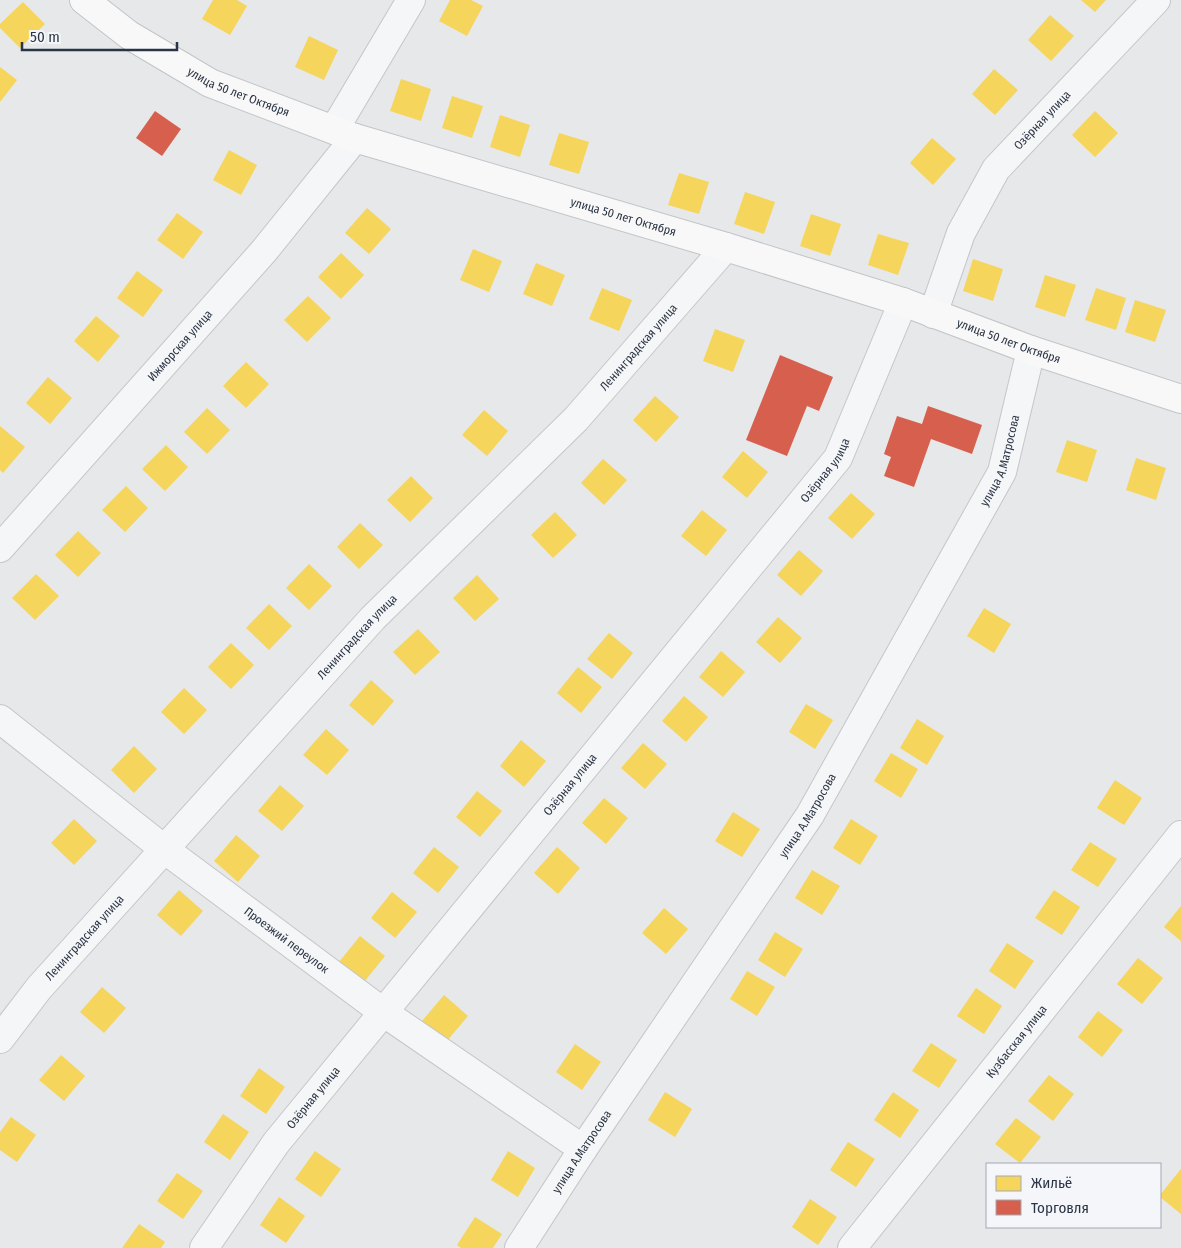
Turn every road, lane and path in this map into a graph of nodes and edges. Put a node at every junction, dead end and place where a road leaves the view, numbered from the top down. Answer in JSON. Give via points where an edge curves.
{"nodes":[{"id":1,"x":84,"y":0,"type":"edge"},
{"id":2,"x":411,"y":0,"type":"edge"},
{"id":3,"x":1156,"y":0,"type":"edge"},
{"id":4,"x":345,"y":134,"type":"junction"},
{"id":5,"x":726,"y":247,"type":"junction"},
{"id":6,"x":903,"y":302,"type":"junction"},
{"id":7,"x":934,"y":314,"type":"junction"},
{"id":8,"x":1031,"y":350,"type":"junction"},
{"id":9,"x":1179,"y":392,"type":"edge"},
{"id":10,"x":0,"y":548,"type":"edge"},
{"id":11,"x":0,"y":718,"type":"edge"},
{"id":12,"x":1181,"y":835,"type":"edge"},
{"id":13,"x":164,"y":849,"type":"junction"},
{"id":14,"x":383,"y":1012,"type":"junction"},
{"id":15,"x":0,"y":1039,"type":"edge"},
{"id":16,"x":583,"y":1149,"type":"junction"},
{"id":17,"x":204,"y":1248,"type":"edge"},
{"id":18,"x":519,"y":1248,"type":"edge"},
{"id":19,"x":852,"y":1248,"type":"edge"}],
"edges":[{"from":1,"to":4,"type":"main road","name":"улица 50 лет Октября","via":[[129,35],[210,83]]},
{"from":2,"to":4,"type":"street","name":"Ижморская улица"},
{"from":3,"to":7,"type":"street","name":"Озёрная улица","via":[[996,169],[962,233]]},
{"from":4,"to":5,"type":"main road","name":"улица 50 лет Октября"},
{"from":4,"to":10,"type":"street","name":"Ижморская улица","via":[[264,251]]},
{"from":5,"to":6,"type":"main road","name":"улица 50 лет Октября"},
{"from":5,"to":13,"type":"street","name":"Ленинградская улица","via":[[576,419],[373,618]]},
{"from":6,"to":7,"type":"main road","name":"улица 50 лет Октября"},
{"from":6,"to":14,"type":"street","name":"Озёрная улица","via":[[838,458]]},
{"from":7,"to":8,"type":"main road","name":"улица 50 лет Октября"},
{"from":8,"to":9,"type":"main road","name":"улица 50 лет Октября"},
{"from":8,"to":16,"type":"street","name":"улица А.Матросова","via":[[1002,472],[830,781]]},
{"from":11,"to":13,"type":"street","name":"Проезжий переулок"},
{"from":12,"to":19,"type":"street","name":"Кузбасская улица"},
{"from":13,"to":14,"type":"street","name":"Проезжий переулок"},
{"from":13,"to":15,"type":"street","name":"Ленинградская улица","via":[[39,988]]},
{"from":14,"to":16,"type":"street","name":"Проезжий переулок"},
{"from":14,"to":17,"type":"street","name":"Озёрная улица","via":[[276,1143]]},
{"from":16,"to":18,"type":"street","name":"улица А.Матросова"}]}
